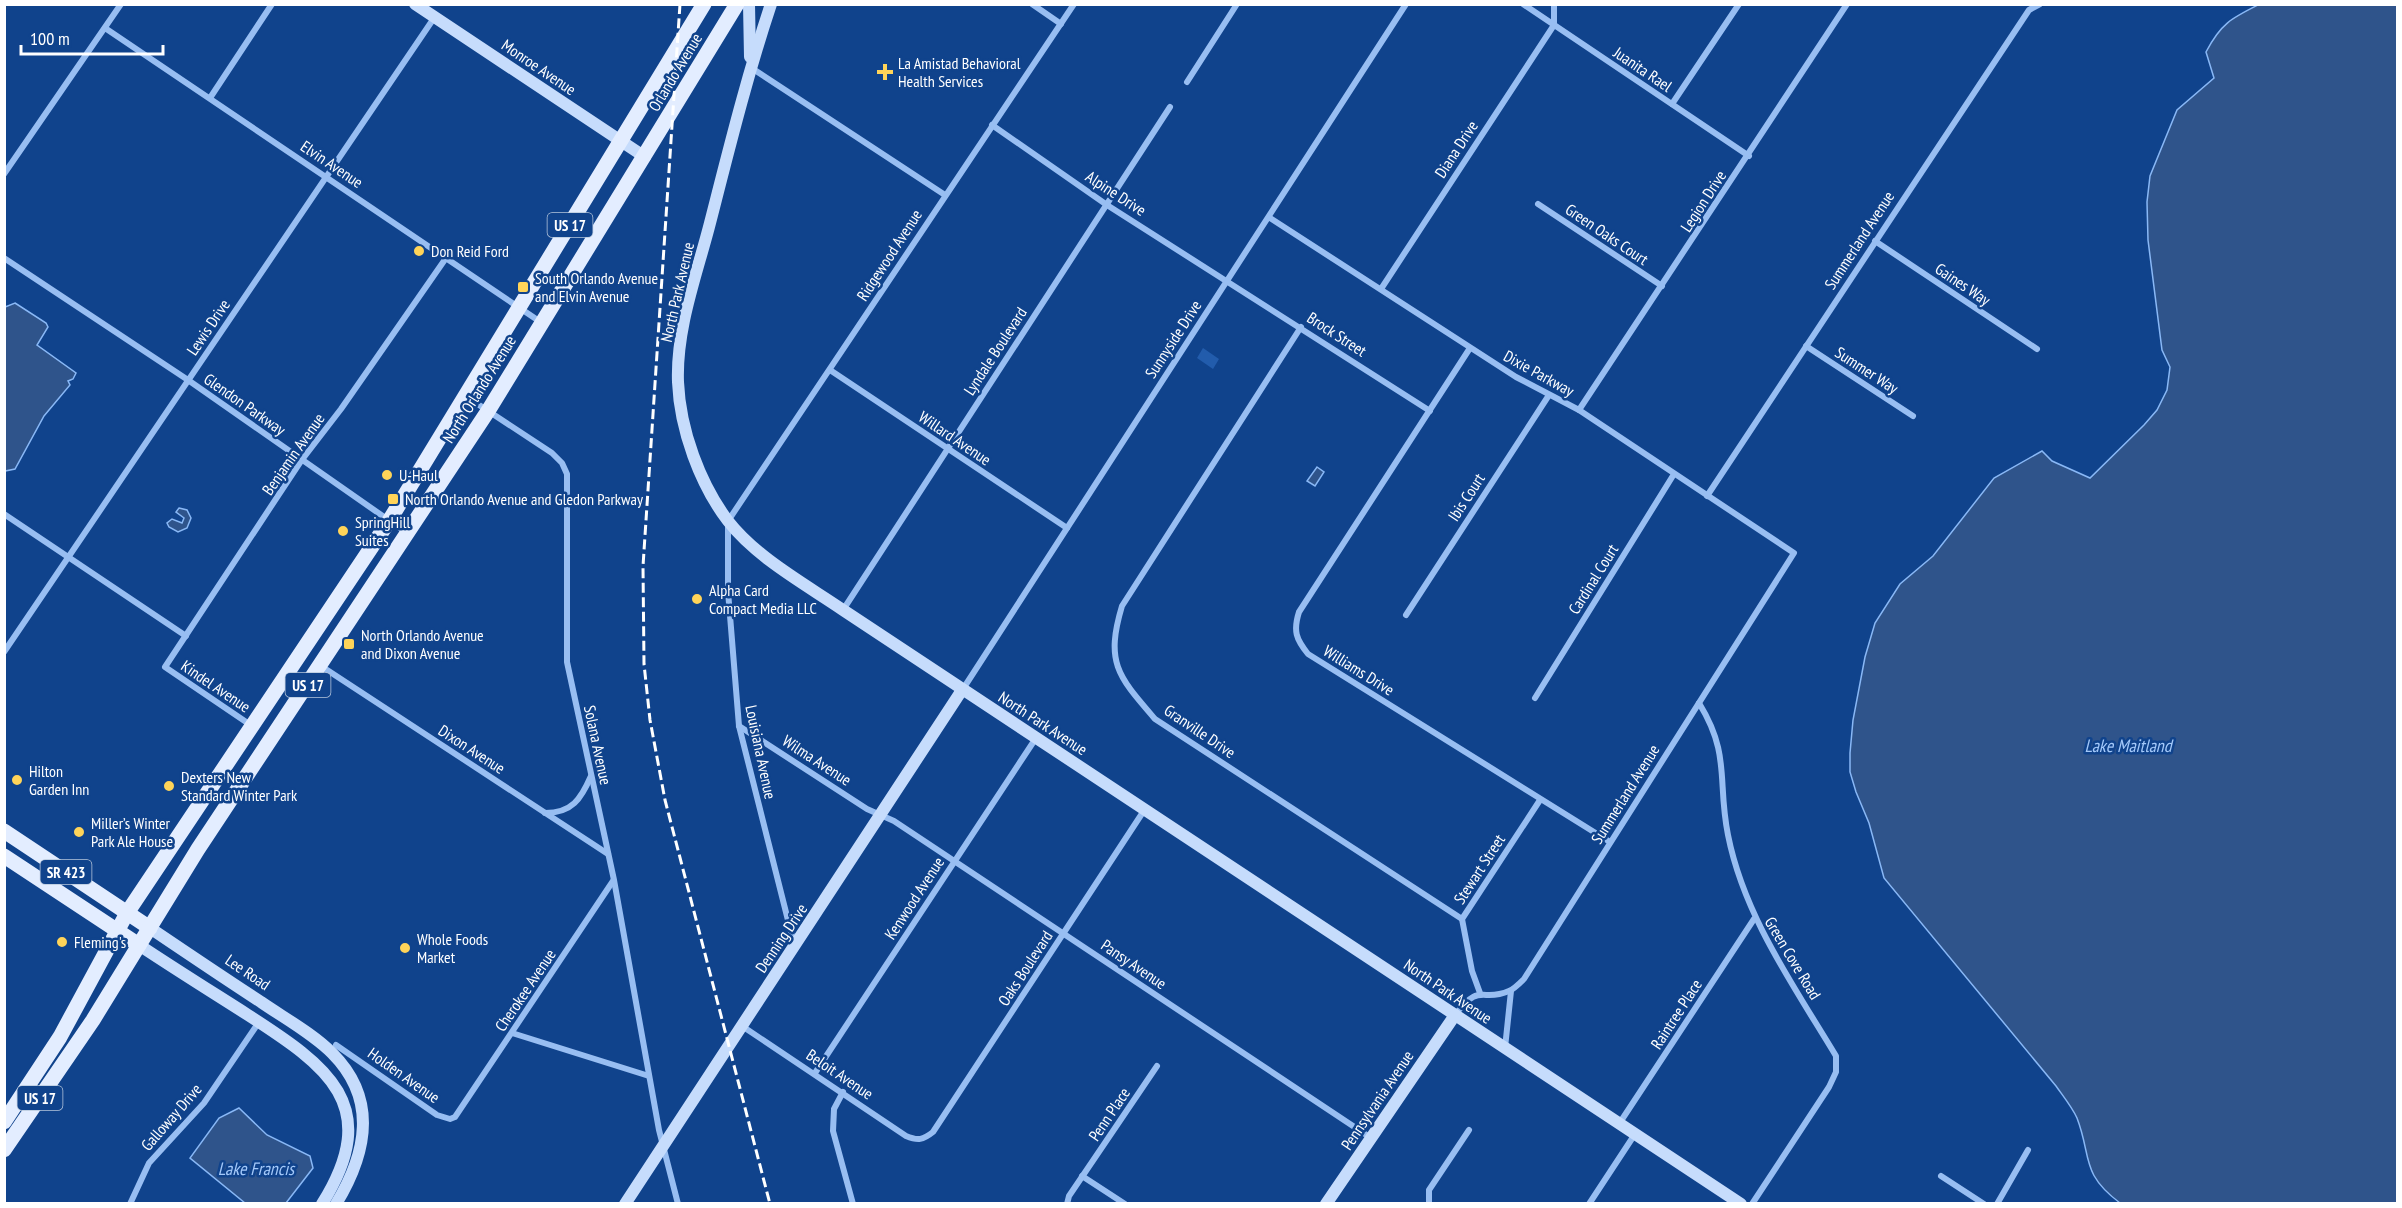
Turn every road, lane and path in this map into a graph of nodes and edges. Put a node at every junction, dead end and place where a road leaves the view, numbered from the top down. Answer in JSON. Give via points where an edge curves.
{"nodes":[{"id":1,"x":121,"y":4,"type":"edge"},
{"id":2,"x":272,"y":4,"type":"edge"},
{"id":3,"x":415,"y":4,"type":"edge"},
{"id":4,"x":704,"y":4,"type":"edge"},
{"id":5,"x":736,"y":4,"type":"edge"},
{"id":6,"x":749,"y":4,"type":"edge"},
{"id":7,"x":771,"y":4,"type":"edge"},
{"id":8,"x":1032,"y":4,"type":"edge"},
{"id":9,"x":1074,"y":4,"type":"edge"},
{"id":10,"x":1237,"y":4,"type":"edge"},
{"id":11,"x":1406,"y":4,"type":"edge"},
{"id":12,"x":1523,"y":4,"type":"edge"},
{"id":13,"x":1554,"y":4,"type":"edge"},
{"id":14,"x":1739,"y":4,"type":"edge"},
{"id":15,"x":1847,"y":4,"type":"edge"},
{"id":16,"x":2020,"y":4,"type":"edge"},
{"id":17,"x":2040,"y":4,"type":"edge"},
{"id":18,"x":2029,"y":10,"type":"junction"},
{"id":19,"x":434,"y":18,"type":"junction"},
{"id":20,"x":1061,"y":24,"type":"junction"},
{"id":21,"x":1554,"y":25,"type":"junction"},
{"id":22,"x":105,"y":27,"type":"junction"},
{"id":23,"x":750,"y":67,"type":"junction"},
{"id":24,"x":1187,"y":82,"type":"dead end"},
{"id":25,"x":210,"y":98,"type":"junction"},
{"id":26,"x":1672,"y":104,"type":"junction"},
{"id":27,"x":1170,"y":107,"type":"dead end"},
{"id":28,"x":992,"y":125,"type":"junction"},
{"id":29,"x":620,"y":141,"type":"junction"},
{"id":30,"x":1749,"y":156,"type":"junction"},
{"id":31,"x":645,"y":157,"type":"junction"},
{"id":32,"x":4,"y":174,"type":"edge"},
{"id":33,"x":327,"y":177,"type":"junction"},
{"id":34,"x":945,"y":195,"type":"junction"},
{"id":35,"x":1538,"y":204,"type":"dead end"},
{"id":36,"x":1107,"y":205,"type":"junction"},
{"id":37,"x":1270,"y":218,"type":"junction"},
{"id":38,"x":1875,"y":241,"type":"junction"},
{"id":39,"x":4,"y":258,"type":"edge"},
{"id":40,"x":446,"y":258,"type":"junction"},
{"id":41,"x":1228,"y":280,"type":"junction"},
{"id":42,"x":1662,"y":286,"type":"junction"},
{"id":43,"x":1381,"y":289,"type":"junction"},
{"id":44,"x":519,"y":308,"type":"junction"},
{"id":45,"x":542,"y":323,"type":"junction"},
{"id":46,"x":1301,"y":327,"type":"junction"},
{"id":47,"x":1806,"y":346,"type":"junction"},
{"id":48,"x":1470,"y":348,"type":"junction"},
{"id":49,"x":2037,"y":349,"type":"dead end"},
{"id":50,"x":830,"y":370,"type":"junction"},
{"id":51,"x":188,"y":380,"type":"junction"},
{"id":52,"x":1549,"y":394,"type":"junction"},
{"id":53,"x":466,"y":396,"type":"junction"},
{"id":54,"x":1579,"y":410,"type":"junction"},
{"id":55,"x":488,"y":411,"type":"junction"},
{"id":56,"x":1430,"y":411,"type":"junction"},
{"id":57,"x":1913,"y":416,"type":"dead end"},
{"id":58,"x":947,"y":449,"type":"junction"},
{"id":59,"x":302,"y":461,"type":"junction"},
{"id":60,"x":1674,"y":474,"type":"junction"},
{"id":61,"x":1707,"y":496,"type":"junction"},
{"id":62,"x":4,"y":514,"type":"edge"},
{"id":63,"x":389,"y":521,"type":"junction"},
{"id":64,"x":728,"y":521,"type":"junction"},
{"id":65,"x":1067,"y":528,"type":"junction"},
{"id":66,"x":408,"y":534,"type":"junction"},
{"id":67,"x":1794,"y":553,"type":"joint"},
{"id":68,"x":69,"y":557,"type":"junction"},
{"id":69,"x":843,"y":610,"type":"junction"},
{"id":70,"x":1406,"y":615,"type":"dead end"},
{"id":71,"x":186,"y":636,"type":"junction"},
{"id":72,"x":4,"y":652,"type":"edge"},
{"id":73,"x":321,"y":666,"type":"junction"},
{"id":74,"x":165,"y":667,"type":"joint"},
{"id":75,"x":962,"y":690,"type":"junction"},
{"id":76,"x":1535,"y":698,"type":"dead end"},
{"id":77,"x":1699,"y":703,"type":"junction"},
{"id":78,"x":252,"y":726,"type":"junction"},
{"id":79,"x":739,"y":726,"type":"junction"},
{"id":80,"x":1036,"y":738,"type":"junction"},
{"id":81,"x":241,"y":744,"type":"junction"},
{"id":82,"x":591,"y":776,"type":"junction"},
{"id":83,"x":237,"y":790,"type":"junction"},
{"id":84,"x":1540,"y":800,"type":"junction"},
{"id":85,"x":1145,"y":809,"type":"junction"},
{"id":86,"x":545,"y":813,"type":"junction"},
{"id":87,"x":881,"y":815,"type":"junction"},
{"id":88,"x":4,"y":831,"type":"edge"},
{"id":89,"x":1610,"y":842,"type":"junction"},
{"id":90,"x":608,"y":854,"type":"junction"},
{"id":91,"x":4,"y":856,"type":"edge"},
{"id":92,"x":955,"y":861,"type":"junction"},
{"id":93,"x":614,"y":880,"type":"junction"},
{"id":94,"x":127,"y":913,"type":"junction"},
{"id":95,"x":1462,"y":919,"type":"junction"},
{"id":96,"x":1755,"y":919,"type":"junction"},
{"id":97,"x":150,"y":928,"type":"junction"},
{"id":98,"x":116,"y":930,"type":"junction"},
{"id":99,"x":1064,"y":933,"type":"junction"},
{"id":100,"x":139,"y":945,"type":"junction"},
{"id":101,"x":795,"y":948,"type":"junction"},
{"id":102,"x":1510,"y":991,"type":"junction"},
{"id":103,"x":1480,"y":993,"type":"junction"},
{"id":104,"x":1455,"y":1015,"type":"junction"},
{"id":105,"x":259,"y":1022,"type":"junction"},
{"id":106,"x":741,"y":1026,"type":"junction"},
{"id":107,"x":512,"y":1033,"type":"junction"},
{"id":108,"x":313,"y":1037,"type":"junction"},
{"id":109,"x":336,"y":1045,"type":"dead end"},
{"id":110,"x":1505,"y":1049,"type":"junction"},
{"id":111,"x":303,"y":1052,"type":"junction"},
{"id":112,"x":1157,"y":1066,"type":"dead end"},
{"id":113,"x":815,"y":1073,"type":"junction"},
{"id":114,"x":649,"y":1076,"type":"junction"},
{"id":115,"x":843,"y":1092,"type":"junction"},
{"id":116,"x":458,"y":1114,"type":"joint"},
{"id":117,"x":4,"y":1122,"type":"edge"},
{"id":118,"x":1619,"y":1124,"type":"junction"},
{"id":119,"x":1469,"y":1130,"type":"dead end"},
{"id":120,"x":1635,"y":1134,"type":"junction"},
{"id":121,"x":1371,"y":1138,"type":"junction"},
{"id":122,"x":924,"y":1139,"type":"joint"},
{"id":123,"x":663,"y":1146,"type":"junction"},
{"id":124,"x":4,"y":1150,"type":"edge"},
{"id":125,"x":2028,"y":1150,"type":"dead end"},
{"id":126,"x":1083,"y":1176,"type":"junction"},
{"id":127,"x":1941,"y":1176,"type":"dead end"},
{"id":128,"x":130,"y":1203,"type":"edge"},
{"id":129,"x":322,"y":1203,"type":"edge"},
{"id":130,"x":336,"y":1203,"type":"edge"},
{"id":131,"x":625,"y":1203,"type":"edge"},
{"id":132,"x":678,"y":1203,"type":"edge"},
{"id":133,"x":853,"y":1203,"type":"edge"},
{"id":134,"x":1067,"y":1203,"type":"edge"},
{"id":135,"x":1125,"y":1203,"type":"edge"},
{"id":136,"x":1326,"y":1203,"type":"edge"},
{"id":137,"x":1429,"y":1203,"type":"edge"},
{"id":138,"x":1592,"y":1203,"type":"edge"},
{"id":139,"x":1741,"y":1203,"type":"edge"},
{"id":140,"x":1752,"y":1203,"type":"edge"},
{"id":141,"x":1983,"y":1203,"type":"edge"},
{"id":142,"x":1997,"y":1203,"type":"edge"}],
"edges":[{"from":1,"to":22,"type":"street"},
{"from":2,"to":25,"type":"street"},
{"from":3,"to":19,"type":"street","name":"Monroe Avenue"},
{"from":4,"to":29,"type":"main road","name":"Orlando Avenue","number":"US 17"},
{"from":5,"to":31,"type":"main road","name":"Orlando Avenue","number":"US 17"},
{"from":6,"to":23,"type":"street","name":"North Park Avenue"},
{"from":7,"to":23,"type":"street","name":"North Park Avenue"},
{"from":8,"to":20,"type":"street"},
{"from":9,"to":20,"type":"street","name":"Ridgewood Avenue"},
{"from":10,"to":24,"type":"street"},
{"from":11,"to":37,"type":"street","name":"Sunnyside Drive"},
{"from":12,"to":21,"type":"street","name":"Juanita Rael"},
{"from":13,"to":21,"type":"street"},
{"from":14,"to":26,"type":"street"},
{"from":15,"to":30,"type":"street","name":"Legion Drive"},
{"from":16,"to":18,"type":"street"},
{"from":17,"to":18,"type":"street","name":"Summerland Avenue"},
{"from":18,"to":38,"type":"street","name":"Summerland Avenue"},
{"from":19,"to":29,"type":"street","name":"Monroe Avenue"},
{"from":19,"to":33,"type":"street","name":"Lewis Drive"},
{"from":20,"to":28,"type":"street","name":"Ridgewood Avenue"},
{"from":21,"to":26,"type":"street","name":"Juanita Rael"},
{"from":21,"to":43,"type":"street","name":"Diana Drive"},
{"from":22,"to":25,"type":"street","name":"Elvin Avenue"},
{"from":22,"to":32,"type":"street"},
{"from":23,"to":34,"type":"street"},
{"from":23,"to":64,"type":"street","name":"North Park Avenue","via":[[684,322],[678,372],[690,446]]},
{"from":25,"to":33,"type":"street","name":"Elvin Avenue"},
{"from":26,"to":30,"type":"street","name":"Juanita Rael"},
{"from":27,"to":36,"type":"street","name":"Lyndale Boulevard"},
{"from":28,"to":34,"type":"street","name":"Ridgewood Avenue"},
{"from":28,"to":36,"type":"street","name":"Alpine Drive"},
{"from":29,"to":31,"type":"street","name":"Monroe Avenue"},
{"from":29,"to":44,"type":"main road","name":"North Orlando Avenue","number":"US 17"},
{"from":30,"to":42,"type":"street","name":"Legion Drive"},
{"from":31,"to":45,"type":"main road","name":"North Orlando Avenue","number":"US 17"},
{"from":33,"to":40,"type":"street","name":"Elvin Avenue"},
{"from":33,"to":51,"type":"street","name":"Lewis Drive"},
{"from":34,"to":50,"type":"street","name":"Ridgewood Avenue"},
{"from":35,"to":42,"type":"street","name":"Green Oaks Court"},
{"from":36,"to":41,"type":"street","name":"Alpine Drive"},
{"from":36,"to":58,"type":"street","name":"Lyndale Boulevard"},
{"from":37,"to":41,"type":"street","name":"Sunnyside Drive"},
{"from":37,"to":43,"type":"street","name":"Dixie Parkway"},
{"from":38,"to":47,"type":"street","name":"Summerland Avenue"},
{"from":38,"to":49,"type":"street","name":"Gaines Way"},
{"from":39,"to":51,"type":"street","name":"Glendon Parkway"},
{"from":40,"to":44,"type":"street","name":"Elvin Avenue"},
{"from":40,"to":59,"type":"street","name":"Benjamin Avenue"},
{"from":41,"to":46,"type":"street","name":"Brock Street"},
{"from":41,"to":65,"type":"street","name":"Sunnyside Drive"},
{"from":42,"to":54,"type":"street","name":"Legion Drive"},
{"from":43,"to":48,"type":"street","name":"Dixie Parkway"},
{"from":44,"to":45,"type":"street","name":"Elvin Avenue"},
{"from":44,"to":53,"type":"main road","name":"North Orlando Avenue","number":"US 17"},
{"from":45,"to":55,"type":"main road","name":"North Orlando Avenue","number":"US 17"},
{"from":46,"to":56,"type":"street","name":"Brock Street"},
{"from":46,"to":95,"type":"street","name":"Granville Drive","via":[[1122,606],[1113,636],[1115,662],[1131,691],[1155,719]]},
{"from":47,"to":57,"type":"street","name":"Summer Way"},
{"from":47,"to":61,"type":"street","name":"Summerland Avenue"},
{"from":48,"to":52,"type":"street","name":"Dixie Parkway"},
{"from":48,"to":56,"type":"street","name":"Williams Drive"},
{"from":50,"to":58,"type":"street","name":"Willard Avenue"},
{"from":50,"to":64,"type":"street","name":"Ridgewood Avenue"},
{"from":51,"to":59,"type":"street","name":"Glendon Parkway"},
{"from":51,"to":68,"type":"street","name":"Lewis Drive"},
{"from":52,"to":54,"type":"street","name":"Dixie Parkway"},
{"from":52,"to":70,"type":"street","name":"Ibis Court"},
{"from":53,"to":55,"type":"street","name":"Solana Avenue"},
{"from":53,"to":63,"type":"main road","name":"North Orlando Avenue","number":"US 17"},
{"from":54,"to":60,"type":"street","name":"Dixie Parkway"},
{"from":55,"to":66,"type":"main road","name":"North Orlando Avenue","number":"US 17"},
{"from":55,"to":82,"type":"street","name":"Solana Avenue","via":[[552,453],[567,474],[567,662]]},
{"from":56,"to":84,"type":"street","name":"Williams Drive","via":[[1299,612],[1296,638],[1308,654]]},
{"from":58,"to":65,"type":"street","name":"Willard Avenue"},
{"from":58,"to":69,"type":"street","name":"Lyndale Boulevard"},
{"from":59,"to":63,"type":"street","name":"Glendon Parkway"},
{"from":59,"to":71,"type":"street","name":"Benjamin Avenue"},
{"from":60,"to":61,"type":"street","name":"Dixie Parkway"},
{"from":60,"to":76,"type":"street","name":"Cardinal Court"},
{"from":61,"to":67,"type":"street","name":"Dixie Parkway"},
{"from":62,"to":68,"type":"street"},
{"from":63,"to":66,"type":"street","name":"Glendon Parkway"},
{"from":63,"to":78,"type":"main road","name":"North Orlando Avenue","number":"US 17"},
{"from":64,"to":69,"type":"street","name":"North Park Avenue","via":[[750,543]]},
{"from":64,"to":79,"type":"street","name":"Louisiana Avenue","via":[[728,591]]},
{"from":65,"to":75,"type":"street","name":"Sunnyside Drive"},
{"from":66,"to":73,"type":"main road","name":"North Orlando Avenue","number":"US 17"},
{"from":67,"to":77,"type":"street","name":"Summerland Avenue"},
{"from":68,"to":71,"type":"street"},
{"from":68,"to":72,"type":"street","name":"Lewis Drive"},
{"from":69,"to":75,"type":"street","name":"North Park Avenue"},
{"from":71,"to":74,"type":"street","name":"Benjamin Avenue"},
{"from":73,"to":83,"type":"main road","name":"North Orlando Avenue","number":"US 17"},
{"from":73,"to":86,"type":"street","name":"Dixon Avenue"},
{"from":74,"to":78,"type":"street","name":"Kindel Avenue"},
{"from":75,"to":80,"type":"street","name":"North Park Avenue"},
{"from":75,"to":87,"type":"street","name":"Denning Drive"},
{"from":77,"to":89,"type":"street","name":"Summerland Avenue"},
{"from":77,"to":96,"type":"street","name":"Green Cove Road","via":[[1713,725],[1722,753],[1728,835]]},
{"from":78,"to":81,"type":"main road","name":"North Orlando Avenue","number":"US 17"},
{"from":79,"to":87,"type":"street","name":"Wilma Avenue"},
{"from":79,"to":101,"type":"street","name":"Louisiana Avenue"},
{"from":80,"to":85,"type":"street","name":"North Park Avenue"},
{"from":80,"to":92,"type":"street","name":"Kenwood Avenue"},
{"from":81,"to":83,"type":"main road","via":[[233,780]]},
{"from":81,"to":94,"type":"main road","name":"North Orlando Avenue","number":"US 17"},
{"from":82,"to":86,"type":"street","via":[[576,804],[557,813]]},
{"from":82,"to":90,"type":"street","name":"Solana Avenue"},
{"from":83,"to":97,"type":"main road","name":"North Orlando Avenue","number":"US 17"},
{"from":84,"to":89,"type":"street","name":"Williams Drive"},
{"from":84,"to":95,"type":"street","name":"Stewart Street"},
{"from":85,"to":99,"type":"street","name":"Oaks Boulevard"},
{"from":85,"to":104,"type":"street","name":"North Park Avenue"},
{"from":86,"to":90,"type":"street","name":"Dixon Avenue"},
{"from":87,"to":92,"type":"street","name":"Pansy Avenue"},
{"from":87,"to":101,"type":"street","name":"Denning Drive"},
{"from":88,"to":94,"type":"main road","name":"Lee Road","number":"SR 423"},
{"from":89,"to":102,"type":"street","name":"Summerland Avenue","via":[[1524,979]]},
{"from":90,"to":93,"type":"street","name":"Solana Avenue"},
{"from":91,"to":98,"type":"main road","number":"SR 423"},
{"from":92,"to":99,"type":"street","name":"Pansy Avenue"},
{"from":92,"to":113,"type":"street","name":"Kenwood Avenue"},
{"from":93,"to":107,"type":"street","name":"Cherokee Avenue"},
{"from":93,"to":114,"type":"street","name":"Solana Avenue"},
{"from":94,"to":97,"type":"main road","name":"Lee Road","number":"SR 423"},
{"from":94,"to":98,"type":"main road","name":"North Orlando Avenue","number":"US 17"},
{"from":95,"to":103,"type":"street","name":"Stewart Street"},
{"from":96,"to":118,"type":"street","name":"Raintree Place"},
{"from":96,"to":140,"type":"street","name":"Green Cove Road","via":[[1836,1056],[1836,1072]]},
{"from":97,"to":100,"type":"main road","name":"North Orlando Avenue","number":"US 17"},
{"from":97,"to":108,"type":"street","name":"Lee Road"},
{"from":98,"to":100,"type":"main road","number":"SR 423"},
{"from":98,"to":117,"type":"main road","name":"North Orlando Avenue","number":"US 17","via":[[60,1037]]},
{"from":99,"to":121,"type":"street","name":"Pansy Avenue"},
{"from":99,"to":122,"type":"street","name":"Oaks Boulevard","via":[[933,1132]]},
{"from":100,"to":105,"type":"street"},
{"from":100,"to":124,"type":"main road","name":"North Orlando Avenue","number":"US 17"},
{"from":101,"to":106,"type":"street","name":"Denning Drive"},
{"from":102,"to":103,"type":"street"},
{"from":102,"to":110,"type":"street"},
{"from":103,"to":104,"type":"street","via":[[1467,999]]},
{"from":104,"to":110,"type":"street","name":"North Park Avenue"},
{"from":104,"to":121,"type":"street","name":"Pennsylvania Avenue"},
{"from":105,"to":111,"type":"street"},
{"from":105,"to":128,"type":"street","name":"Galloway Drive","via":[[204,1102],[151,1161]]},
{"from":106,"to":113,"type":"street","name":"Beloit Avenue"},
{"from":106,"to":123,"type":"street","name":"Denning Drive"},
{"from":107,"to":114,"type":"street"},
{"from":107,"to":116,"type":"street","name":"Cherokee Avenue"},
{"from":108,"to":111,"type":"street"},
{"from":108,"to":130,"type":"street","name":"Lee Road","via":[[342,1064],[353,1081],[363,1113],[358,1162]]},
{"from":109,"to":116,"type":"street","name":"Holden Avenue","via":[[437,1115],[450,1119]]},
{"from":110,"to":118,"type":"street","name":"North Park Avenue"},
{"from":111,"to":129,"type":"street","via":[[332,1079],[346,1112],[345,1163]]},
{"from":112,"to":126,"type":"street","name":"Penn Place"},
{"from":113,"to":115,"type":"street","name":"Beloit Avenue"},
{"from":114,"to":123,"type":"street","name":"Solana Avenue"},
{"from":115,"to":122,"type":"street","name":"Beloit Avenue","via":[[906,1136]]},
{"from":115,"to":133,"type":"street","via":[[834,1109],[833,1131]]},
{"from":118,"to":120,"type":"street","name":"North Park Avenue"},
{"from":119,"to":137,"type":"street","via":[[1429,1190]]},
{"from":120,"to":138,"type":"street"},
{"from":120,"to":139,"type":"street","name":"North Park Avenue"},
{"from":121,"to":136,"type":"street","name":"Pennsylvania Avenue"},
{"from":123,"to":131,"type":"street","name":"Denning Drive"},
{"from":123,"to":132,"type":"street","name":"Solana Avenue"},
{"from":125,"to":142,"type":"street"},
{"from":126,"to":134,"type":"street","name":"Penn Place"},
{"from":126,"to":135,"type":"street"},
{"from":127,"to":141,"type":"street"}]}
